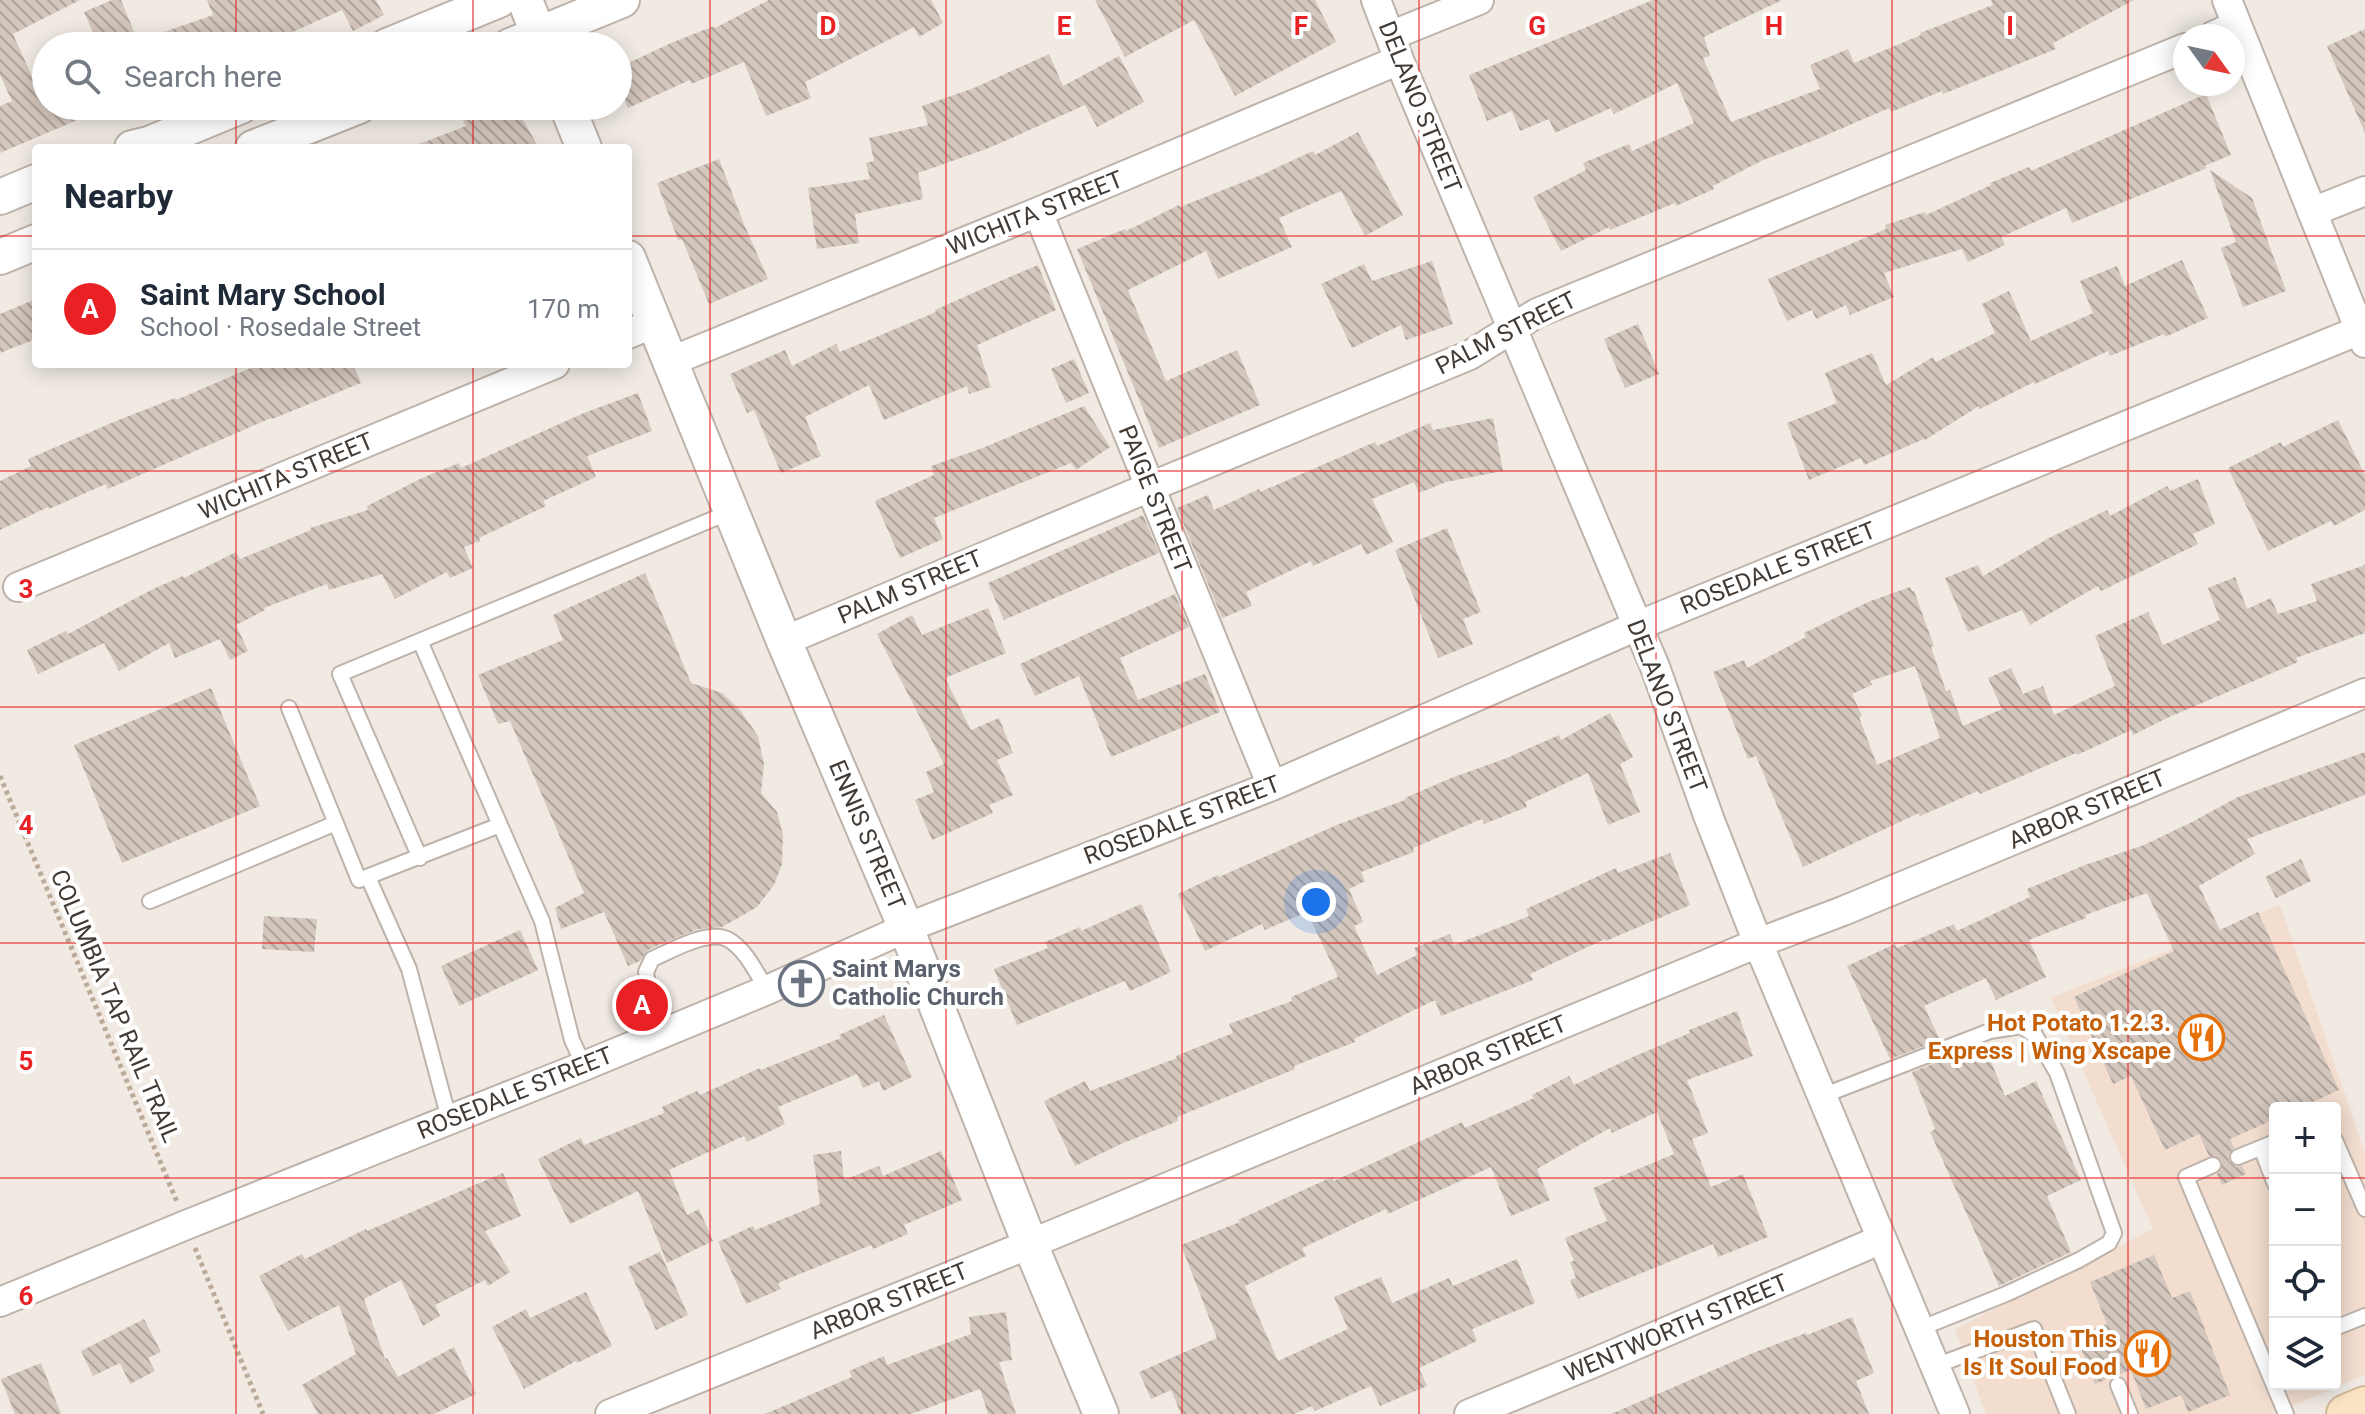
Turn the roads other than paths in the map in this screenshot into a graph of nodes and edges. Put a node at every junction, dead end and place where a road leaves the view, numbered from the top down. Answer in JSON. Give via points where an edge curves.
{"nodes":[{"id":1,"x":499,"y":0,"type":"edge"},
{"id":2,"x":525,"y":0,"type":"edge"},
{"id":3,"x":622,"y":0,"type":"edge"},
{"id":4,"x":1376,"y":0,"type":"edge"},
{"id":5,"x":1479,"y":0,"type":"edge"},
{"id":6,"x":2226,"y":20,"type":"edge"},
{"id":7,"x":421,"y":32,"type":"edge"},
{"id":8,"x":529,"y":32,"type":"edge"},
{"id":9,"x":552,"y":32,"type":"edge"},
{"id":10,"x":1395,"y":48,"type":"junction"},
{"id":11,"x":2173,"y":53,"type":"edge"},
{"id":12,"x":207,"y":120,"type":"edge"},
{"id":13,"x":324,"y":120,"type":"edge"},
{"id":14,"x":573,"y":120,"type":"edge"},
{"id":15,"x":149,"y":144,"type":"edge"},
{"id":16,"x":263,"y":144,"type":"edge"},
{"id":17,"x":582,"y":144,"type":"edge"},
{"id":18,"x":32,"y":184,"type":"edge"},
{"id":19,"x":2365,"y":191,"type":"edge"},
{"id":20,"x":0,"y":197,"type":"edge"},
{"id":21,"x":1038,"y":212,"type":"junction"},
{"id":22,"x":2312,"y":212,"type":"junction"},
{"id":23,"x":32,"y":243,"type":"edge"},
{"id":24,"x":2,"y":252,"type":"edge"},
{"id":25,"x":632,"y":280,"type":"edge"},
{"id":26,"x":641,"y":328,"type":"edge"},
{"id":27,"x":1512,"y":330,"type":"junction"},
{"id":28,"x":2362,"y":336,"type":"edge"},
{"id":29,"x":669,"y":362,"type":"junction"},
{"id":30,"x":545,"y":368,"type":"edge"},
{"id":31,"x":1150,"y":487,"type":"junction"},
{"id":32,"x":731,"y":512,"type":"junction"},
{"id":33,"x":18,"y":587,"type":"dead end"},
{"id":34,"x":1637,"y":626,"type":"junction"},
{"id":35,"x":420,"y":641,"type":"junction"},
{"id":36,"x":784,"y":641,"type":"junction"},
{"id":37,"x":2365,"y":693,"type":"edge"},
{"id":38,"x":289,"y":708,"type":"dead end"},
{"id":39,"x":1272,"y":786,"type":"junction"},
{"id":40,"x":336,"y":823,"type":"junction"},
{"id":41,"x":500,"y":825,"type":"junction"},
{"id":42,"x":420,"y":858,"type":"junction"},
{"id":43,"x":368,"y":877,"type":"junction"},
{"id":44,"x":150,"y":901,"type":"dead end"},
{"id":45,"x":906,"y":928,"type":"junction"},
{"id":46,"x":1758,"y":943,"type":"junction"},
{"id":47,"x":767,"y":990,"type":"junction"},
{"id":48,"x":668,"y":1031,"type":"junction"},
{"id":49,"x":584,"y":1066,"type":"junction"},
{"id":50,"x":1822,"y":1096,"type":"junction"},
{"id":51,"x":449,"y":1119,"type":"junction"},
{"id":52,"x":2268,"y":1145,"type":"edge"},
{"id":53,"x":2341,"y":1154,"type":"edge"},
{"id":54,"x":2238,"y":1157,"type":"dead end"},
{"id":55,"x":2213,"y":1165,"type":"dead end"},
{"id":56,"x":2273,"y":1174,"type":"edge"},
{"id":57,"x":2365,"y":1209,"type":"edge"},
{"id":58,"x":1882,"y":1239,"type":"junction"},
{"id":59,"x":1030,"y":1244,"type":"junction"},
{"id":60,"x":0,"y":1302,"type":"edge"},
{"id":61,"x":2365,"y":1316,"type":"edge"},
{"id":62,"x":2341,"y":1326,"type":"edge"},
{"id":63,"x":1919,"y":1329,"type":"junction"},
{"id":64,"x":2269,"y":1355,"type":"edge"},
{"id":65,"x":1935,"y":1366,"type":"junction"},
{"id":66,"x":2118,"y":1385,"type":"dead end"},
{"id":67,"x":2279,"y":1390,"type":"edge"},
{"id":68,"x":2365,"y":1406,"type":"edge"},
{"id":69,"x":610,"y":1414,"type":"edge"},
{"id":70,"x":1101,"y":1414,"type":"edge"},
{"id":71,"x":1469,"y":1414,"type":"edge"},
{"id":72,"x":1955,"y":1414,"type":"edge"},
{"id":73,"x":2068,"y":1414,"type":"edge"},
{"id":74,"x":2130,"y":1414,"type":"edge"},
{"id":75,"x":2286,"y":1414,"type":"edge"},
{"id":76,"x":2346,"y":1414,"type":"edge"}],
"edges":[{"from":1,"to":7,"type":"street"},
{"from":2,"to":8,"type":"street"},
{"from":3,"to":9,"type":"street"},
{"from":4,"to":10,"type":"street","name":"DELANO STREET"},
{"from":5,"to":10,"type":"street","name":"WICHITA STREET"},
{"from":6,"to":22,"type":"street"},
{"from":10,"to":21,"type":"street","name":"WICHITA STREET"},
{"from":10,"to":27,"type":"street","name":"DELANO STREET"},
{"from":11,"to":27,"type":"street","name":"PALM STREET","via":[[1537,313]]},
{"from":12,"to":15,"type":"street"},
{"from":13,"to":16,"type":"street"},
{"from":14,"to":17,"type":"street"},
{"from":18,"to":20,"type":"street"},
{"from":19,"to":22,"type":"street"},
{"from":21,"to":29,"type":"street","name":"WICHITA STREET"},
{"from":21,"to":31,"type":"street","name":"PAIGE STREET"},
{"from":22,"to":28,"type":"street"},
{"from":23,"to":24,"type":"street"},
{"from":25,"to":26,"type":"street","name":"ENNIS STREET"},
{"from":26,"to":29,"type":"street","name":"ENNIS STREET"},
{"from":27,"to":31,"type":"street","name":"PALM STREET","via":[[1470,355]]},
{"from":27,"to":34,"type":"street","name":"DELANO STREET"},
{"from":28,"to":34,"type":"street","name":"ROSEDALE STREET"},
{"from":29,"to":32,"type":"street","name":"ENNIS STREET"},
{"from":30,"to":33,"type":"street","name":"WICHITA STREET"},
{"from":31,"to":36,"type":"street","name":"PALM STREET"},
{"from":31,"to":39,"type":"street","name":"PAIGE STREET"},
{"from":32,"to":35,"type":"lane"},
{"from":32,"to":36,"type":"street","name":"ENNIS STREET"},
{"from":34,"to":39,"type":"street","name":"ROSEDALE STREET"},
{"from":34,"to":46,"type":"street","name":"DELANO STREET"},
{"from":35,"to":41,"type":"lane"},
{"from":35,"to":42,"type":"lane","via":[[340,674]]},
{"from":36,"to":45,"type":"street","name":"ENNIS STREET"},
{"from":37,"to":46,"type":"street","name":"ARBOR STREET"},
{"from":38,"to":40,"type":"lane"},
{"from":39,"to":45,"type":"street","name":"ROSEDALE STREET"},
{"from":40,"to":43,"type":"lane","via":[[359,880]]},
{"from":40,"to":44,"type":"lane"},
{"from":41,"to":42,"type":"lane"},
{"from":41,"to":49,"type":"lane","via":[[542,921],[572,1040]]},
{"from":42,"to":43,"type":"lane"},
{"from":43,"to":51,"type":"lane","via":[[409,969]]},
{"from":45,"to":47,"type":"street","name":"ROSEDALE STREET"},
{"from":45,"to":59,"type":"street","name":"ENNIS STREET"},
{"from":46,"to":50,"type":"street","name":"DELANO STREET"},
{"from":46,"to":59,"type":"street","name":"ARBOR STREET"},
{"from":47,"to":48,"type":"street","name":"ROSEDALE STREET"},
{"from":47,"to":48,"type":"lane","via":[[728,939],[708,936],[694,941],[652,959],[646,972]]},
{"from":48,"to":49,"type":"street","name":"ROSEDALE STREET"},
{"from":49,"to":51,"type":"street","name":"ROSEDALE STREET"},
{"from":50,"to":58,"type":"street","name":"DELANO STREET"},
{"from":50,"to":63,"type":"lane","via":[[1990,1031],[2021,1026],[2035,1035],[2057,1073],[2114,1233],[2109,1243]]},
{"from":51,"to":60,"type":"street","name":"ROSEDALE STREET"},
{"from":52,"to":54,"type":"lane"},
{"from":52,"to":56,"type":"lane"},
{"from":53,"to":57,"type":"lane"},
{"from":55,"to":64,"type":"lane","via":[[2186,1177]]},
{"from":58,"to":63,"type":"street","name":"DELANO STREET"},
{"from":58,"to":71,"type":"street","name":"WENTWORTH STREET"},
{"from":59,"to":69,"type":"street","name":"ARBOR STREET"},
{"from":59,"to":70,"type":"street","name":"ENNIS STREET"},
{"from":61,"to":62,"type":"lane"},
{"from":63,"to":65,"type":"street","name":"DELANO STREET"},
{"from":65,"to":72,"type":"street","name":"DELANO STREET"},
{"from":65,"to":73,"type":"lane","via":[[2034,1329]]},
{"from":66,"to":74,"type":"lane"},
{"from":67,"to":75,"type":"lane"},
{"from":68,"to":76,"type":"main road"}]}
